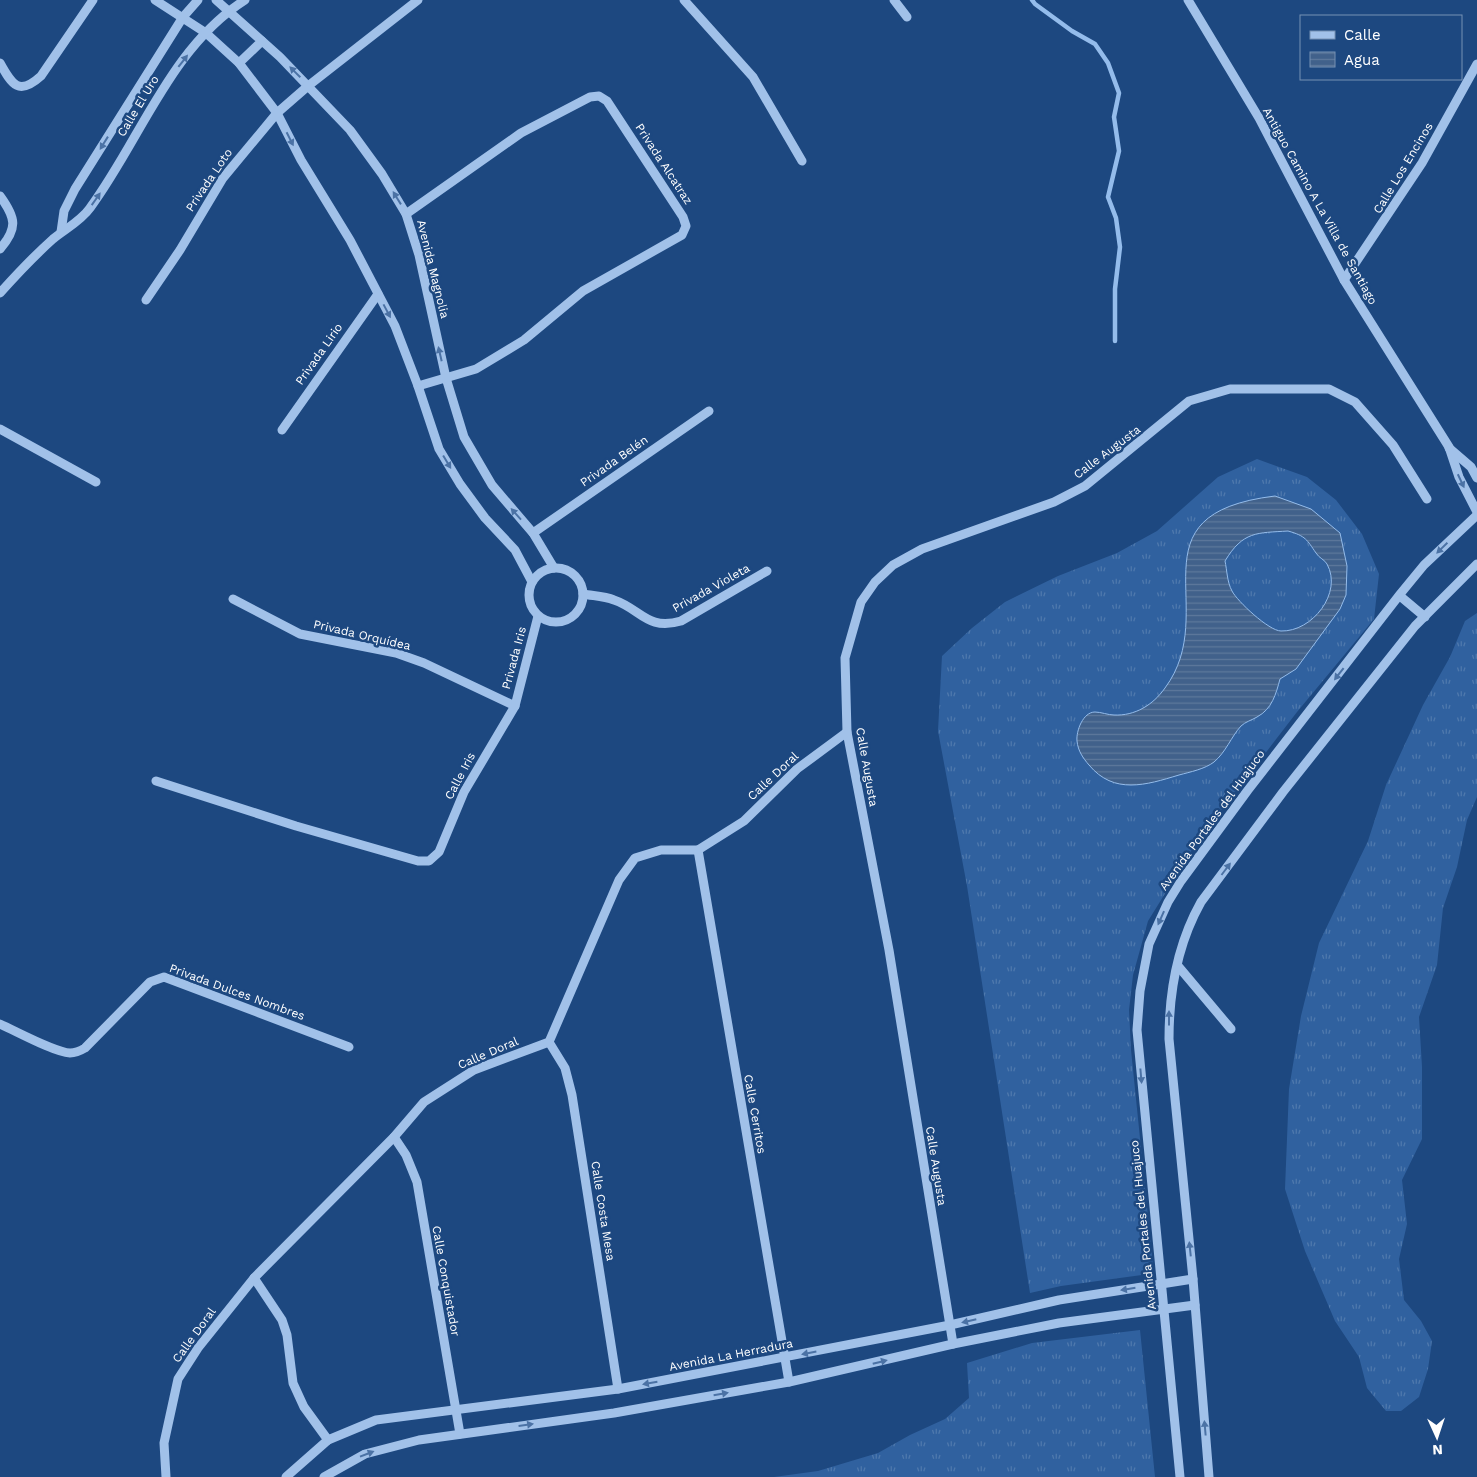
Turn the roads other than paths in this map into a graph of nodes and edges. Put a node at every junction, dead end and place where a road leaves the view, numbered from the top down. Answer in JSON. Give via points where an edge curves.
{"nodes":[{"id":1,"x":93,"y":0,"type":"edge"},
{"id":2,"x":155,"y":0,"type":"edge"},
{"id":3,"x":198,"y":0,"type":"edge"},
{"id":4,"x":216,"y":0,"type":"edge"},
{"id":5,"x":245,"y":0,"type":"edge"},
{"id":6,"x":418,"y":0,"type":"edge"},
{"id":7,"x":684,"y":0,"type":"edge"},
{"id":8,"x":894,"y":0,"type":"edge"},
{"id":9,"x":1188,"y":0,"type":"edge"},
{"id":10,"x":229,"y":10,"type":"junction"},
{"id":11,"x":183,"y":17,"type":"junction"},
{"id":12,"x":907,"y":17,"type":"dead end"},
{"id":13,"x":206,"y":33,"type":"junction"},
{"id":14,"x":262,"y":41,"type":"junction"},
{"id":15,"x":0,"y":63,"type":"edge"},
{"id":16,"x":239,"y":63,"type":"junction"},
{"id":17,"x":1477,"y":64,"type":"edge"},
{"id":18,"x":308,"y":86,"type":"junction"},
{"id":19,"x":277,"y":113,"type":"junction"},
{"id":20,"x":802,"y":161,"type":"dead end"},
{"id":21,"x":0,"y":196,"type":"edge"},
{"id":22,"x":406,"y":214,"type":"junction"},
{"id":23,"x":62,"y":232,"type":"junction"},
{"id":24,"x":0,"y":249,"type":"edge"},
{"id":25,"x":1344,"y":280,"type":"junction"},
{"id":26,"x":0,"y":293,"type":"edge"},
{"id":27,"x":378,"y":294,"type":"junction"},
{"id":28,"x":146,"y":300,"type":"dead end"},
{"id":29,"x":446,"y":378,"type":"junction"},
{"id":30,"x":418,"y":386,"type":"junction"},
{"id":31,"x":710,"y":411,"type":"dead end"},
{"id":32,"x":0,"y":429,"type":"edge"},
{"id":33,"x":282,"y":430,"type":"dead end"},
{"id":34,"x":1449,"y":448,"type":"junction"},
{"id":35,"x":1477,"y":478,"type":"edge"},
{"id":36,"x":96,"y":482,"type":"dead end"},
{"id":37,"x":1427,"y":499,"type":"dead end"},
{"id":38,"x":1477,"y":514,"type":"edge"},
{"id":39,"x":533,"y":533,"type":"junction"},
{"id":40,"x":1477,"y":564,"type":"edge"},
{"id":41,"x":554,"y":568,"type":"junction"},
{"id":42,"x":767,"y":571,"type":"dead end"},
{"id":43,"x":532,"y":582,"type":"junction"},
{"id":44,"x":583,"y":594,"type":"junction"},
{"id":45,"x":1400,"y":596,"type":"junction"},
{"id":46,"x":233,"y":599,"type":"dead end"},
{"id":47,"x":538,"y":616,"type":"junction"},
{"id":48,"x":1425,"y":617,"type":"junction"},
{"id":49,"x":515,"y":706,"type":"junction"},
{"id":50,"x":847,"y":732,"type":"junction"},
{"id":51,"x":156,"y":782,"type":"dead end"},
{"id":52,"x":698,"y":850,"type":"junction"},
{"id":53,"x":1178,"y":966,"type":"junction"},
{"id":54,"x":0,"y":1024,"type":"edge"},
{"id":55,"x":1230,"y":1029,"type":"dead end"},
{"id":56,"x":549,"y":1042,"type":"junction"},
{"id":57,"x":349,"y":1047,"type":"dead end"},
{"id":58,"x":394,"y":1137,"type":"junction"},
{"id":59,"x":254,"y":1278,"type":"junction"},
{"id":60,"x":1194,"y":1279,"type":"junction"},
{"id":61,"x":1160,"y":1284,"type":"junction"},
{"id":62,"x":1196,"y":1305,"type":"junction"},
{"id":63,"x":1163,"y":1308,"type":"junction"},
{"id":64,"x":950,"y":1325,"type":"junction"},
{"id":65,"x":953,"y":1344,"type":"junction"},
{"id":66,"x":783,"y":1358,"type":"junction"},
{"id":67,"x":789,"y":1382,"type":"junction"},
{"id":68,"x":618,"y":1389,"type":"junction"},
{"id":69,"x":456,"y":1409,"type":"junction"},
{"id":70,"x":460,"y":1434,"type":"junction"},
{"id":71,"x":328,"y":1440,"type":"junction"},
{"id":72,"x":166,"y":1477,"type":"edge"},
{"id":73,"x":286,"y":1477,"type":"edge"},
{"id":74,"x":324,"y":1477,"type":"edge"},
{"id":75,"x":1180,"y":1477,"type":"edge"},
{"id":76,"x":1209,"y":1477,"type":"edge"}],
"edges":[{"from":1,"to":15,"type":"street","via":[[41,76],[24,87],[17,86],[10,81]]},
{"from":2,"to":11,"type":"street"},
{"from":3,"to":11,"type":"street","name":"Calle El Uro"},
{"from":4,"to":10,"type":"street","name":"Avenida Magnolia"},
{"from":5,"to":10,"type":"street","name":"Calle El Uro"},
{"from":6,"to":18,"type":"street","name":"Privada Loto"},
{"from":7,"to":20,"type":"street","via":[[753,77]]},
{"from":8,"to":12,"type":"street"},
{"from":9,"to":25,"type":"street","name":"Antiguo Camino A La Villa de Santiago","via":[[1259,118]]},
{"from":10,"to":13,"type":"street","name":"Calle El Uro"},
{"from":10,"to":14,"type":"street","name":"Avenida Magnolia"},
{"from":11,"to":13,"type":"street"},
{"from":11,"to":23,"type":"street","name":"Calle El Uro","one_way":true,"via":[[75,189],[64,211]]},
{"from":13,"to":16,"type":"street"},
{"from":23,"to":13,"type":"street","name":"Calle El Uro","one_way":true,"via":[[89,210],[159,94]]},
{"from":14,"to":16,"type":"street"},
{"from":18,"to":14,"type":"street","name":"Avenida Magnolia","one_way":true},
{"from":16,"to":19,"type":"street"},
{"from":17,"to":25,"type":"street","name":"Calle Los Encinos","via":[[1422,163]]},
{"from":18,"to":19,"type":"street","name":"Privada Loto"},
{"from":22,"to":18,"type":"street","name":"Avenida Magnolia","one_way":true,"via":[[350,130]]},
{"from":19,"to":27,"type":"street","one_way":true,"via":[[300,160],[350,240]]},
{"from":19,"to":28,"type":"street","name":"Privada Loto","via":[[224,178]]},
{"from":21,"to":24,"type":"street","via":[[13,221],[10,238]]},
{"from":29,"to":22,"type":"street","name":"Avenida Magnolia","one_way":true,"via":[[419,255]]},
{"from":22,"to":29,"type":"street","name":"Privada Alcatraz","via":[[520,133],[590,97],[599,96],[607,101],[686,221],[682,235],[583,291],[524,340],[476,369]]},
{"from":23,"to":26,"type":"street","name":"Calle El Uro"},
{"from":25,"to":34,"type":"street","name":"Antiguo Camino A La Villa de Santiago"},
{"from":27,"to":30,"type":"street","one_way":true,"via":[[395,326]]},
{"from":27,"to":33,"type":"street","name":"Privada Lirio"},
{"from":29,"to":30,"type":"street","name":"Privada Alcatraz"},
{"from":39,"to":29,"type":"street","name":"Avenida Magnolia","one_way":true,"via":[[492,485],[464,437]]},
{"from":30,"to":43,"type":"street","one_way":true,"via":[[439,449],[485,518],[514,550]]},
{"from":31,"to":39,"type":"street","name":"Privada Belén"},
{"from":32,"to":36,"type":"street"},
{"from":34,"to":35,"type":"street","name":"Antiguo Camino A La Villa de Santiago","via":[[1471,467]]},
{"from":34,"to":38,"type":"street","name":"Antiguo Camino A La Villa de Santiago","one_way":true,"via":[[1458,477]]},
{"from":37,"to":50,"type":"street","name":"Calle Augusta","via":[[1394,445],[1355,402],[1329,389],[1230,389],[1190,401],[1084,486],[1054,502],[922,549],[893,565],[875,582],[862,602],[845,658]]},
{"from":38,"to":45,"type":"street","name":"Avenida Portales del Huajuco","one_way":true,"via":[[1424,565]]},
{"from":39,"to":41,"type":"street","name":"Avenida Magnolia"},
{"from":40,"to":48,"type":"street"},
{"from":41,"to":43,"type":"street","via":[[538,574]]},
{"from":41,"to":44,"type":"street","via":[[571,572],[581,585]]},
{"from":42,"to":44,"type":"street","name":"Privada Violeta","via":[[671,624],[650,622],[615,600]]},
{"from":43,"to":47,"type":"street","via":[[528,600]]},
{"from":44,"to":47,"type":"street","via":[[578,610],[565,621],[547,621]]},
{"from":45,"to":48,"type":"street"},
{"from":45,"to":61,"type":"street","name":"Avenida Portales del Huajuco","one_way":true,"via":[[1181,881],[1149,944],[1136,1030]]},
{"from":46,"to":49,"type":"street","name":"Privada Orquídea","via":[[300,634],[424,663]]},
{"from":47,"to":49,"type":"street","name":"Privada Iris"},
{"from":53,"to":48,"type":"street","one_way":true,"via":[[1192,919],[1201,902],[1284,792]]},
{"from":49,"to":51,"type":"street","name":"Calle Iris","via":[[464,792],[439,852],[425,862]]},
{"from":50,"to":52,"type":"street","name":"Calle Doral","via":[[797,769],[744,821]]},
{"from":50,"to":64,"type":"street","name":"Calle Augusta","via":[[888,950]]},
{"from":52,"to":56,"type":"street","via":[[661,850],[635,858],[626,867]]},
{"from":52,"to":66,"type":"street","name":"Calle Cerritos"},
{"from":53,"to":55,"type":"street"},
{"from":60,"to":53,"type":"street","one_way":true,"via":[[1169,1038],[1169,1005]]},
{"from":54,"to":57,"type":"street","name":"Privada Dulces Nombres","via":[[56,1049],[76,1052],[85,1048],[150,982],[164,977]]},
{"from":56,"to":58,"type":"street","name":"Calle Doral","via":[[474,1070],[448,1085],[424,1102]]},
{"from":56,"to":68,"type":"street","name":"Calle Costa Mesa","via":[[565,1068],[572,1095]]},
{"from":58,"to":59,"type":"street","name":"Calle Doral"},
{"from":58,"to":69,"type":"street","name":"Calle Conquistador","via":[[417,1182]]},
{"from":59,"to":71,"type":"street","via":[[282,1320],[293,1383],[304,1407]]},
{"from":59,"to":72,"type":"street","name":"Calle Doral","via":[[198,1348],[178,1379],[164,1443]]},
{"from":60,"to":61,"type":"street","name":"Avenida La Herradura"},
{"from":60,"to":62,"type":"street"},
{"from":61,"to":63,"type":"street","name":"Avenida Portales del Huajuco"},
{"from":61,"to":64,"type":"street","name":"Avenida La Herradura","one_way":true,"via":[[1059,1300]]},
{"from":62,"to":63,"type":"street"},
{"from":76,"to":62,"type":"street","one_way":true},
{"from":63,"to":65,"type":"street","via":[[1059,1323]]},
{"from":63,"to":75,"type":"street","name":"Avenida Portales del Huajuco"},
{"from":64,"to":65,"type":"street","name":"Calle Augusta"},
{"from":64,"to":66,"type":"street","name":"Avenida La Herradura","one_way":true},
{"from":67,"to":65,"type":"street","one_way":true},
{"from":66,"to":67,"type":"street","name":"Calle Cerritos"},
{"from":66,"to":68,"type":"street","name":"Avenida La Herradura","one_way":true},
{"from":70,"to":67,"type":"street","one_way":true,"via":[[614,1413]]},
{"from":68,"to":69,"type":"street","name":"Avenida La Herradura"},
{"from":69,"to":70,"type":"street","name":"Calle Conquistador"},
{"from":69,"to":71,"type":"street","name":"Avenida La Herradura","via":[[376,1420]]},
{"from":74,"to":70,"type":"street","one_way":true,"via":[[364,1454],[418,1440]]},
{"from":71,"to":73,"type":"street","name":"Avenida La Herradura"}]}
